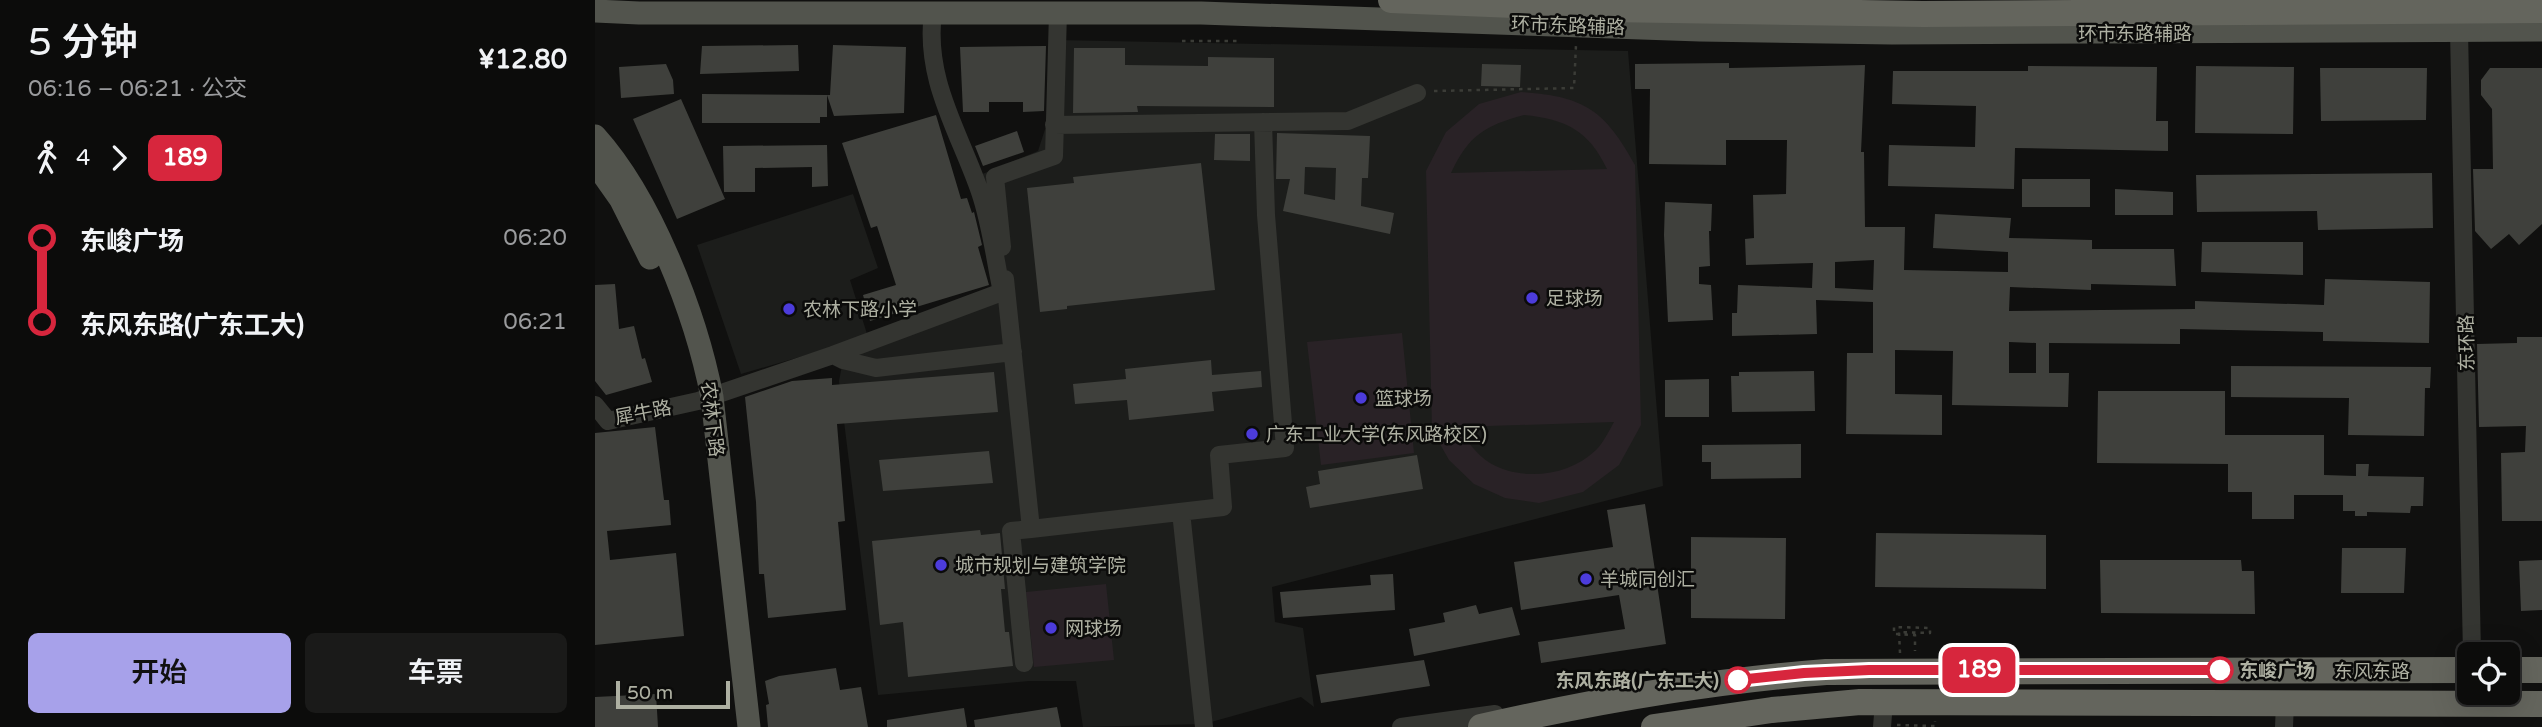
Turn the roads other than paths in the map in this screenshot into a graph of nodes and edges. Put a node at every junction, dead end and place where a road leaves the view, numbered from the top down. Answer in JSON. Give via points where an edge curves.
{"nodes":[{"id":1,"x":1391,"y":0,"type":"edge"},
{"id":2,"x":2542,"y":10,"type":"edge"},
{"id":3,"x":597,"y":12,"type":"edge"},
{"id":4,"x":933,"y":12,"type":"junction"},
{"id":5,"x":1058,"y":12,"type":"junction"},
{"id":6,"x":2542,"y":30,"type":"edge"},
{"id":7,"x":2459,"y":31,"type":"junction"},
{"id":8,"x":1417,"y":93,"type":"road end"},
{"id":9,"x":1263,"y":122,"type":"junction"},
{"id":10,"x":1054,"y":125,"type":"junction"},
{"id":11,"x":595,"y":136,"type":"edge"},
{"id":12,"x":595,"y":163,"type":"edge"},
{"id":13,"x":1013,"y":352,"type":"junction"},
{"id":14,"x":833,"y":355,"type":"junction"},
{"id":15,"x":705,"y":399,"type":"junction"},
{"id":16,"x":595,"y":405,"type":"edge"},
{"id":17,"x":601,"y":422,"type":"edge"},
{"id":18,"x":1181,"y":512,"type":"junction"},
{"id":19,"x":1031,"y":529,"type":"junction"},
{"id":20,"x":2472,"y":642,"type":"edge"},
{"id":21,"x":1024,"y":663,"type":"dead end"},
{"id":22,"x":2457,"y":670,"type":"edge"},
{"id":23,"x":2520,"y":670,"type":"edge"},
{"id":24,"x":2542,"y":670,"type":"edge"},
{"id":25,"x":1592,"y":702,"type":"junction"},
{"id":26,"x":2542,"y":704,"type":"edge"},
{"id":27,"x":1883,"y":714,"type":"edge"},
{"id":28,"x":2285,"y":715,"type":"edge"},
{"id":29,"x":734,"y":727,"type":"edge"},
{"id":30,"x":749,"y":727,"type":"edge"},
{"id":31,"x":1204,"y":727,"type":"edge"},
{"id":32,"x":1401,"y":727,"type":"edge"},
{"id":33,"x":1481,"y":727,"type":"edge"},
{"id":34,"x":1654,"y":727,"type":"edge"}],
"edges":[{"from":1,"to":2,"type":"highway","via":[[1896,13]]},
{"from":3,"to":4,"type":"main road","name":"环市东路辅路"},
{"from":4,"to":5,"type":"main road","name":"环市东路辅路"},
{"from":4,"to":14,"type":"street","name":"犀牛路","via":[[930,32],[940,95],[981,194],[1002,292]]},
{"from":5,"to":7,"type":"main road","name":"环市东路辅路","via":[[1763,31]]},
{"from":5,"to":10,"type":"street"},
{"from":6,"to":7,"type":"main road","name":"环市东路辅路"},
{"from":7,"to":20,"type":"street","name":"东环路"},
{"from":8,"to":9,"type":"street","via":[[1348,121]]},
{"from":9,"to":10,"type":"street"},
{"from":9,"to":18,"type":"street","via":[[1285,448],[1219,455],[1223,507]]},
{"from":10,"to":13,"type":"street","via":[[1054,156],[995,177]]},
{"from":11,"to":15,"type":"main road","name":"农林下路","via":[[629,179],[659,240],[706,369]]},
{"from":12,"to":15,"type":"main road","name":"农林下路","via":[[621,200],[663,288]]},
{"from":13,"to":14,"type":"street","via":[[876,368]]},
{"from":13,"to":19,"type":"street"},
{"from":14,"to":15,"type":"street","name":"犀牛路"},
{"from":15,"to":17,"type":"street","name":"犀牛路"},
{"from":15,"to":29,"type":"main road","name":"农林下路"},
{"from":15,"to":30,"type":"main road","name":"农林下路"},
{"from":16,"to":17,"type":"street","name":"犀牛路"},
{"from":18,"to":19,"type":"street"},
{"from":18,"to":31,"type":"street"},
{"from":19,"to":21,"type":"street","via":[[1010,531]]},
{"from":22,"to":25,"type":"highway","name":"东风东路","via":[[1858,671],[1760,678]]},
{"from":23,"to":24,"type":"highway"},
{"from":25,"to":32,"type":"street"},
{"from":25,"to":33,"type":"highway","name":"东风东路"},
{"from":26,"to":28,"type":"highway","name":"东风东路"},
{"from":27,"to":28,"type":"highway","name":"东风东路"},
{"from":27,"to":34,"type":"highway","name":"东风东路","via":[[1808,706]]}]}
